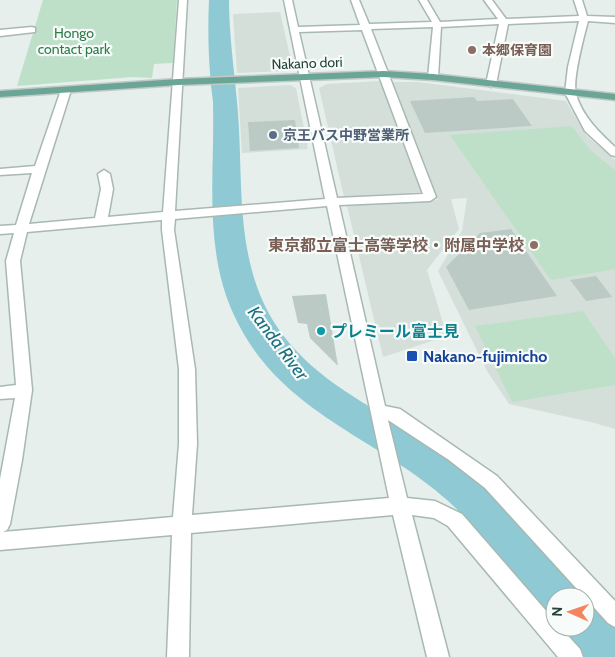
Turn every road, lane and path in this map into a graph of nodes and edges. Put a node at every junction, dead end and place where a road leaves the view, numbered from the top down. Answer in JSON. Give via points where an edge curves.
{"nodes":[{"id":1,"x":184,"y":0,"type":"edge"},
{"id":2,"x":288,"y":0,"type":"edge"},
{"id":3,"x":355,"y":0,"type":"edge"},
{"id":4,"x":423,"y":0,"type":"edge"},
{"id":5,"x":488,"y":0,"type":"edge"},
{"id":6,"x":578,"y":0,"type":"edge"},
{"id":7,"x":584,"y":18,"type":"junction"},
{"id":8,"x":615,"y":20,"type":"edge"},
{"id":9,"x":504,"y":22,"type":"junction"},
{"id":10,"x":437,"y":24,"type":"junction"},
{"id":11,"x":366,"y":27,"type":"junction"},
{"id":12,"x":32,"y":30,"type":"dead end"},
{"id":13,"x":295,"y":30,"type":"junction"},
{"id":14,"x":0,"y":33,"type":"edge"},
{"id":15,"x":384,"y":74,"type":"junction"},
{"id":16,"x":305,"y":77,"type":"junction"},
{"id":17,"x":433,"y":77,"type":"junction"},
{"id":18,"x":178,"y":82,"type":"junction"},
{"id":19,"x":491,"y":84,"type":"junction"},
{"id":20,"x":66,"y":90,"type":"junction"},
{"id":21,"x":570,"y":93,"type":"junction"},
{"id":22,"x":0,"y":94,"type":"edge"},
{"id":23,"x":615,"y":97,"type":"edge"},
{"id":24,"x":615,"y":152,"type":"edge"},
{"id":25,"x":40,"y":169,"type":"junction"},
{"id":26,"x":0,"y":172,"type":"edge"},
{"id":27,"x":104,"y":174,"type":"dead end"},
{"id":28,"x":332,"y":202,"type":"junction"},
{"id":29,"x":170,"y":216,"type":"junction"},
{"id":30,"x":101,"y":222,"type":"junction"},
{"id":31,"x":20,"y":229,"type":"junction"},
{"id":32,"x":0,"y":230,"type":"edge"},
{"id":33,"x":24,"y":390,"type":"junction"},
{"id":34,"x":0,"y":392,"type":"edge"},
{"id":35,"x":378,"y":413,"type":"junction"},
{"id":36,"x":400,"y":506,"type":"junction"},
{"id":37,"x":0,"y":524,"type":"edge"},
{"id":38,"x":182,"y":525,"type":"junction"},
{"id":39,"x":0,"y":541,"type":"edge"},
{"id":40,"x":615,"y":616,"type":"edge"},
{"id":41,"x":178,"y":657,"type":"edge"},
{"id":42,"x":438,"y":657,"type":"edge"},
{"id":43,"x":572,"y":657,"type":"edge"}],
"edges":[{"from":1,"to":18,"type":"street"},
{"from":2,"to":13,"type":"street"},
{"from":3,"to":11,"type":"street"},
{"from":4,"to":10,"type":"street"},
{"from":5,"to":9,"type":"street"},
{"from":6,"to":7,"type":"street"},
{"from":7,"to":8,"type":"street"},
{"from":7,"to":9,"type":"street"},
{"from":7,"to":21,"type":"street"},
{"from":9,"to":10,"type":"street"},
{"from":9,"to":19,"type":"street"},
{"from":10,"to":11,"type":"street"},
{"from":10,"to":17,"type":"street"},
{"from":11,"to":13,"type":"street"},
{"from":11,"to":15,"type":"street"},
{"from":12,"to":14,"type":"street"},
{"from":13,"to":16,"type":"street"},
{"from":15,"to":16,"type":"main road","name":"Nakano dori"},
{"from":15,"to":17,"type":"main road","name":"Nakano dori"},
{"from":15,"to":28,"type":"street","via":[[430,197]]},
{"from":16,"to":18,"type":"main road","name":"Nakano dori"},
{"from":16,"to":28,"type":"street"},
{"from":17,"to":19,"type":"main road","name":"Nakano dori"},
{"from":18,"to":20,"type":"main road","name":"Nakano dori"},
{"from":18,"to":29,"type":"street"},
{"from":19,"to":21,"type":"main road","name":"Nakano dori"},
{"from":20,"to":22,"type":"main road","name":"Nakano dori"},
{"from":20,"to":25,"type":"street"},
{"from":21,"to":23,"type":"main road","name":"Nakano dori"},
{"from":21,"to":24,"type":"street","via":[[589,129]]},
{"from":25,"to":26,"type":"street"},
{"from":25,"to":31,"type":"street"},
{"from":27,"to":30,"type":"street","via":[[107,189]]},
{"from":28,"to":29,"type":"street"},
{"from":28,"to":35,"type":"street"},
{"from":29,"to":30,"type":"street"},
{"from":29,"to":38,"type":"street","via":[[168,230],[187,369],[188,444]]},
{"from":30,"to":31,"type":"street"},
{"from":31,"to":32,"type":"street"},
{"from":31,"to":33,"type":"street","via":[[13,261]]},
{"from":33,"to":34,"type":"street"},
{"from":33,"to":37,"type":"street"},
{"from":35,"to":36,"type":"street"},
{"from":35,"to":40,"type":"street","via":[[394,414],[492,482]]},
{"from":36,"to":38,"type":"street"},
{"from":36,"to":42,"type":"street"},
{"from":36,"to":43,"type":"street","via":[[440,510],[455,520]]},
{"from":38,"to":39,"type":"street"},
{"from":38,"to":41,"type":"street"}]}
